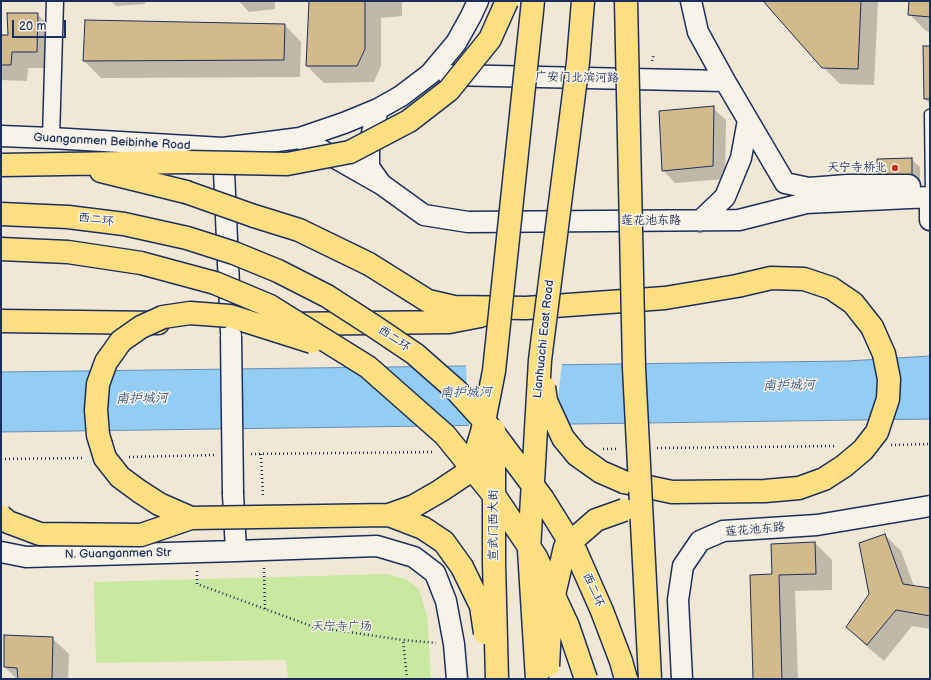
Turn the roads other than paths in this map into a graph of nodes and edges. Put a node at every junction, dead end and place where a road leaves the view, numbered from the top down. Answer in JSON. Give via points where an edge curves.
{"nodes":[{"id":1,"x":56,"y":1,"type":"edge"},
{"id":2,"x":478,"y":1,"type":"edge"},
{"id":3,"x":507,"y":1,"type":"edge"},
{"id":4,"x":533,"y":1,"type":"edge"},
{"id":5,"x":583,"y":1,"type":"edge"},
{"id":6,"x":626,"y":1,"type":"edge"},
{"id":7,"x":691,"y":1,"type":"edge"},
{"id":8,"x":430,"y":74,"type":"junction"},
{"id":9,"x":725,"y":81,"type":"junction"},
{"id":10,"x":378,"y":109,"type":"junction"},
{"id":11,"x":930,"y":114,"type":"edge"},
{"id":12,"x":748,"y":120,"type":"junction"},
{"id":13,"x":1,"y":136,"type":"edge"},
{"id":14,"x":51,"y":138,"type":"junction"},
{"id":15,"x":300,"y":138,"type":"junction"},
{"id":16,"x":223,"y":148,"type":"junction"},
{"id":17,"x":70,"y":163,"type":"junction"},
{"id":18,"x":1,"y":165,"type":"edge"},
{"id":19,"x":381,"y":184,"type":"junction"},
{"id":20,"x":930,"y":197,"type":"edge"},
{"id":21,"x":1,"y":214,"type":"edge"},
{"id":22,"x":930,"y":220,"type":"edge"},
{"id":23,"x":700,"y":221,"type":"junction"},
{"id":24,"x":1,"y":249,"type":"edge"},
{"id":25,"x":526,"y":308,"type":"junction"},
{"id":26,"x":1,"y":321,"type":"edge"},
{"id":27,"x":236,"y":331,"type":"junction"},
{"id":28,"x":342,"y":351,"type":"junction"},
{"id":29,"x":540,"y":360,"type":"junction"},
{"id":30,"x":494,"y":371,"type":"junction"},
{"id":31,"x":672,"y":492,"type":"junction"},
{"id":32,"x":930,"y":506,"type":"edge"},
{"id":33,"x":1,"y":516,"type":"edge"},
{"id":34,"x":389,"y":516,"type":"junction"},
{"id":35,"x":191,"y":518,"type":"junction"},
{"id":36,"x":236,"y":551,"type":"junction"},
{"id":37,"x":1,"y":552,"type":"edge"},
{"id":38,"x":457,"y":679,"type":"edge"},
{"id":39,"x":492,"y":679,"type":"edge"},
{"id":40,"x":497,"y":679,"type":"edge"},
{"id":41,"x":537,"y":679,"type":"edge"},
{"id":42,"x":548,"y":679,"type":"edge"},
{"id":43,"x":586,"y":679,"type":"edge"},
{"id":44,"x":626,"y":679,"type":"edge"},
{"id":45,"x":650,"y":679,"type":"edge"},
{"id":46,"x":682,"y":679,"type":"edge"}],
"edges":[{"from":1,"to":14,"type":"street"},
{"from":2,"to":8,"type":"street","via":[[456,43]]},
{"from":3,"to":17,"type":"highway","bridge":true,"via":[[490,39],[449,90],[409,121],[350,152],[287,164]]},
{"from":4,"to":30,"type":"highway","bridge":true},
{"from":5,"to":29,"type":"highway","name":"Lianhuachi East Road","bridge":true,"via":[[578,62]]},
{"from":6,"to":45,"type":"highway","bridge":true,"via":[[634,368]]},
{"from":7,"to":9,"type":"street","via":[[698,32]]},
{"from":8,"to":9,"type":"street","name":"广安门北滨河路"},
{"from":8,"to":10,"type":"street","via":[[401,96]]},
{"from":9,"to":12,"type":"street"},
{"from":10,"to":15,"type":"street"},
{"from":10,"to":19,"type":"street","via":[[369,145],[369,167]]},
{"from":11,"to":20,"type":"lane"},
{"from":12,"to":20,"type":"street","via":[[785,183],[809,188],[909,185]]},
{"from":12,"to":23,"type":"street","via":[[741,158],[725,197]]},
{"from":13,"to":14,"type":"street","name":"Guanganmen Beibinhe Road"},
{"from":14,"to":16,"type":"street","name":"Guanganmen Beibinhe Road"},
{"from":15,"to":16,"type":"street"},
{"from":15,"to":19,"type":"street"},
{"from":16,"to":27,"type":"street"},
{"from":17,"to":18,"type":"highway"},
{"from":17,"to":25,"type":"highway","bridge":true,"via":[[186,192],[299,230],[369,264],[428,301],[454,307]]},
{"from":19,"to":23,"type":"street","name":"莲花池东路","via":[[424,215],[468,222]]},
{"from":20,"to":22,"type":"street"},
{"from":20,"to":23,"type":"street","name":"莲花池东路","via":[[806,203],[739,220]]},
{"from":21,"to":44,"type":"highway","name":"西二环","bridge":true,"via":[[68,217],[124,224],[187,238],[234,253],[278,271],[327,296],[416,354],[457,391],[487,424],[543,499],[576,552],[602,611]]},
{"from":24,"to":28,"type":"highway","bridge":true,"via":[[68,252],[141,263],[214,283],[270,306]]},
{"from":25,"to":27,"type":"highway","via":[[449,322]]},
{"from":25,"to":31,"type":"highway","bridge":true,"via":[[665,298],[771,278],[804,279],[832,288],[853,303],[872,327],[884,354],[889,379],[888,398],[877,432],[863,450],[824,479],[799,488]]},
{"from":26,"to":27,"type":"highway","via":[[196,323]]},
{"from":27,"to":36,"type":"street","bridge":true,"via":[[233,494]]},
{"from":28,"to":35,"type":"highway","bridge":true,"via":[[230,316],[190,313],[163,317],[141,327],[121,341],[106,362],[98,384],[98,435],[105,458],[120,477],[139,491],[159,504]]},
{"from":28,"to":43,"type":"highway","bridge":true,"via":[[368,367],[445,435],[496,498],[536,557],[568,626]]},
{"from":29,"to":31,"type":"highway","bridge":true,"via":[[546,401],[563,438],[577,455],[601,472],[624,482]]},
{"from":29,"to":41,"type":"highway","name":"Lianhuachi East Road","bridge":true,"via":[[529,550]]},
{"from":30,"to":34,"type":"highway","bridge":true,"via":[[482,432],[470,471],[440,492]]},
{"from":30,"to":40,"type":"highway","name":"宣武门西大街","bridge":true},
{"from":31,"to":42,"type":"highway","bridge":true,"via":[[596,520],[565,547],[551,608]]},
{"from":32,"to":46,"type":"street","name":"莲花池东路","via":[[817,525],[723,531],[700,541],[683,566],[678,600]]},
{"from":33,"to":35,"type":"highway","bridge":true,"via":[[8,522],[40,534],[142,535]]},
{"from":34,"to":35,"type":"highway","bridge":true},
{"from":34,"to":39,"type":"highway","bridge":true,"via":[[422,528],[444,542],[462,567],[481,606]]},
{"from":36,"to":37,"type":"street","name":"N. Guanganmen Str","via":[[26,557]]},
{"from":36,"to":38,"type":"street","name":"N. Guanganmen Str","via":[[377,546],[414,557],[435,573],[446,601]]}]}
